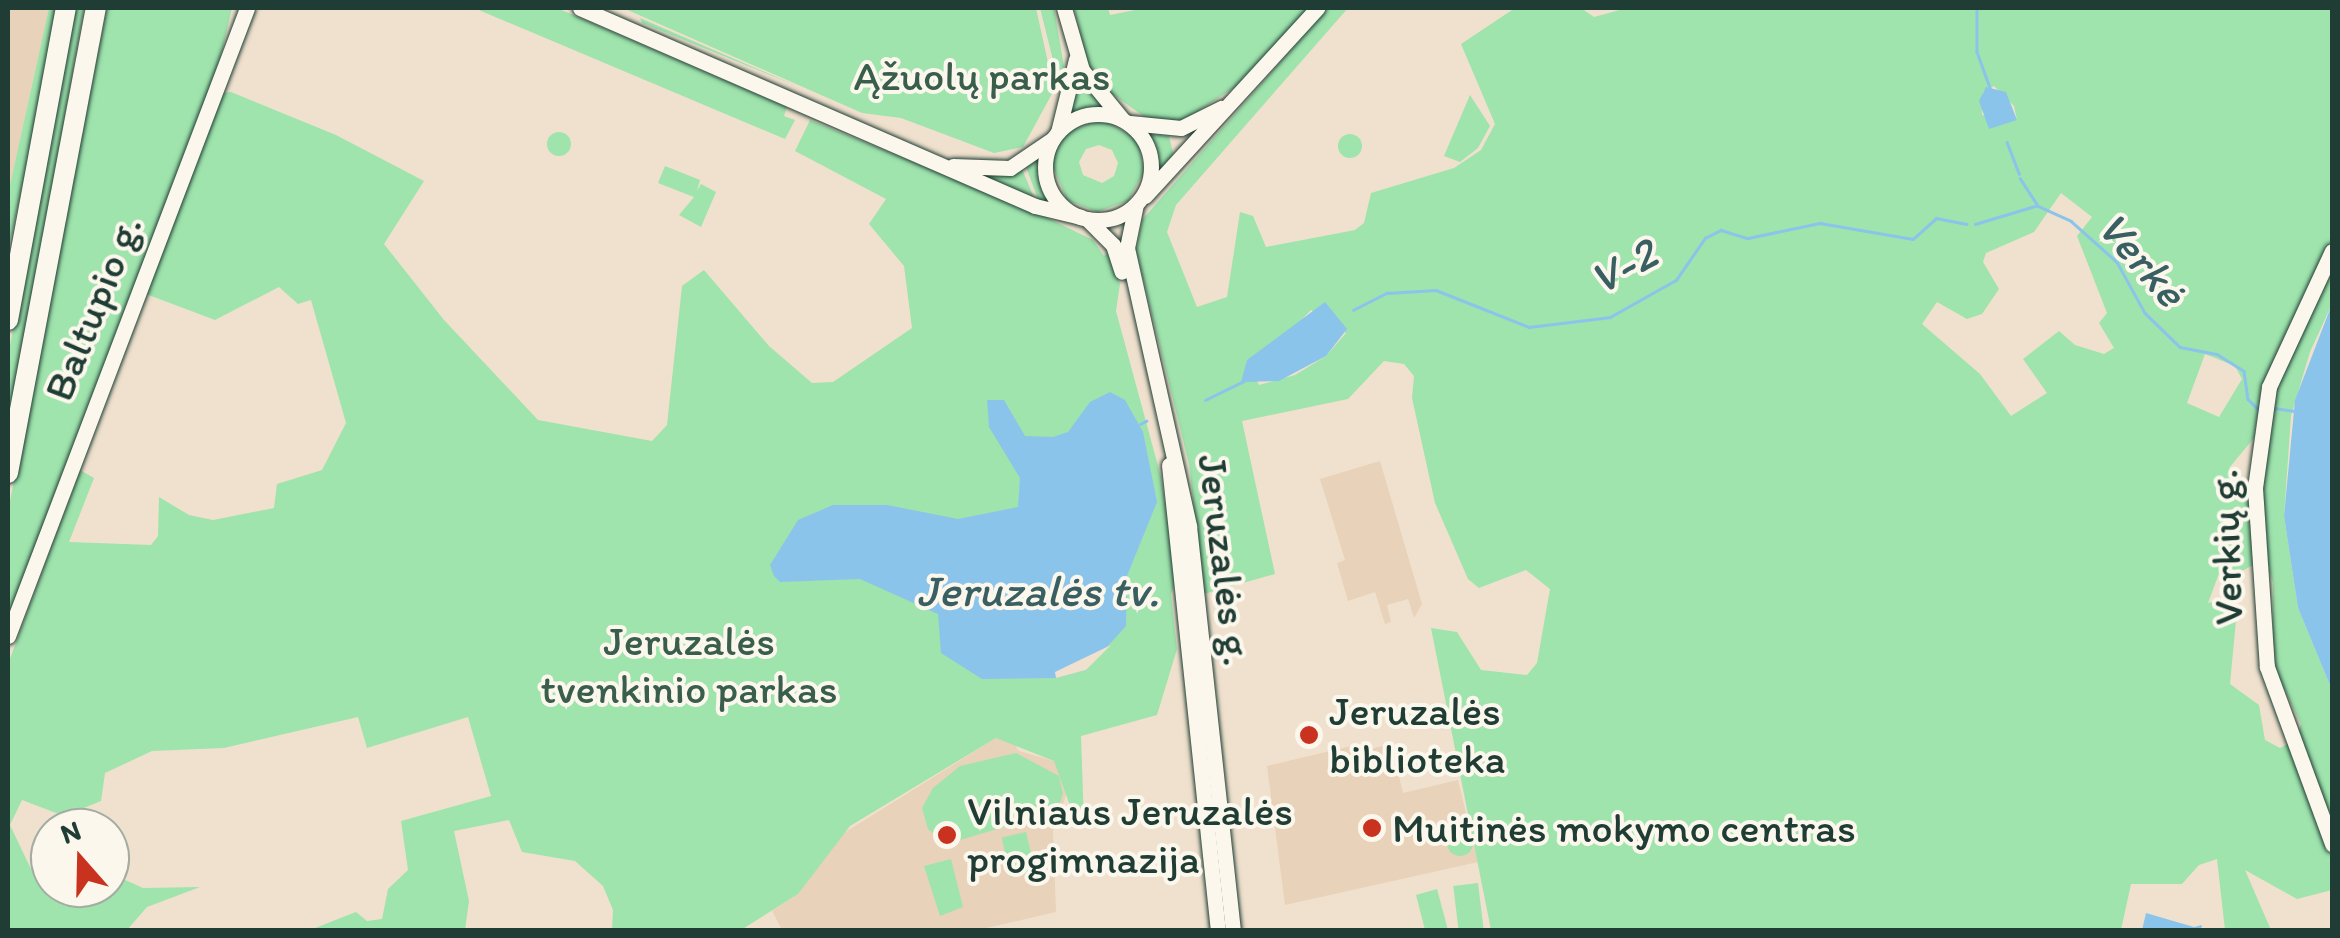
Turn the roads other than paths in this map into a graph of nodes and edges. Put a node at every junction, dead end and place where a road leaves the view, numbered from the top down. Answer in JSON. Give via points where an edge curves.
{"nodes":[{"id":1,"x":96,"y":8,"type":"edge"},
{"id":2,"x":247,"y":8,"type":"edge"},
{"id":3,"x":580,"y":8,"type":"edge"},
{"id":4,"x":1064,"y":8,"type":"edge"},
{"id":5,"x":1318,"y":8,"type":"edge"},
{"id":6,"x":61,"y":14,"type":"edge"},
{"id":7,"x":1076,"y":57,"type":"junction"},
{"id":8,"x":1237,"y":97,"type":"junction"},
{"id":9,"x":1126,"y":121,"type":"junction"},
{"id":10,"x":1056,"y":135,"type":"junction"},
{"id":11,"x":949,"y":166,"type":"junction"},
{"id":12,"x":1139,"y":201,"type":"junction"},
{"id":13,"x":1084,"y":218,"type":"junction"},
{"id":14,"x":2332,"y":251,"type":"edge"},
{"id":15,"x":8,"y":320,"type":"edge"},
{"id":16,"x":8,"y":473,"type":"edge"},
{"id":17,"x":8,"y":636,"type":"edge"},
{"id":18,"x":2332,"y":844,"type":"edge"},
{"id":19,"x":1218,"y":930,"type":"edge"},
{"id":20,"x":1234,"y":930,"type":"edge"}],
"edges":[{"from":1,"to":16,"type":"highway"},
{"from":2,"to":17,"type":"main road","name":"Baltupio g."},
{"from":3,"to":11,"type":"main road"},
{"from":4,"to":7,"type":"main road"},
{"from":5,"to":8,"type":"main road"},
{"from":6,"to":15,"type":"highway"},
{"from":7,"to":9,"type":"main road"},
{"from":7,"to":10,"type":"main road"},
{"from":8,"to":9,"type":"main road","via":[[1180,128]]},
{"from":8,"to":12,"type":"main road","via":[[1164,182]]},
{"from":9,"to":10,"type":"main road","via":[[1088,114]]},
{"from":9,"to":12,"type":"main road","via":[[1146,142],[1152,164]]},
{"from":10,"to":11,"type":"main road","via":[[1010,168]]},
{"from":10,"to":13,"type":"main road","via":[[1046,161],[1048,184],[1061,204]]},
{"from":11,"to":13,"type":"main road","via":[[1054,214]]},
{"from":12,"to":13,"type":"main road","via":[[1118,216]]},
{"from":12,"to":20,"type":"main road","name":"Jeruzalės g.","via":[[1126,248],[1179,462]]},
{"from":13,"to":19,"type":"main road","name":"Jeruzalės g.","via":[[1119,260],[1169,464]]},
{"from":14,"to":18,"type":"main road","name":"Verkių g.","via":[[2270,387],[2255,488],[2267,667]]}]}
